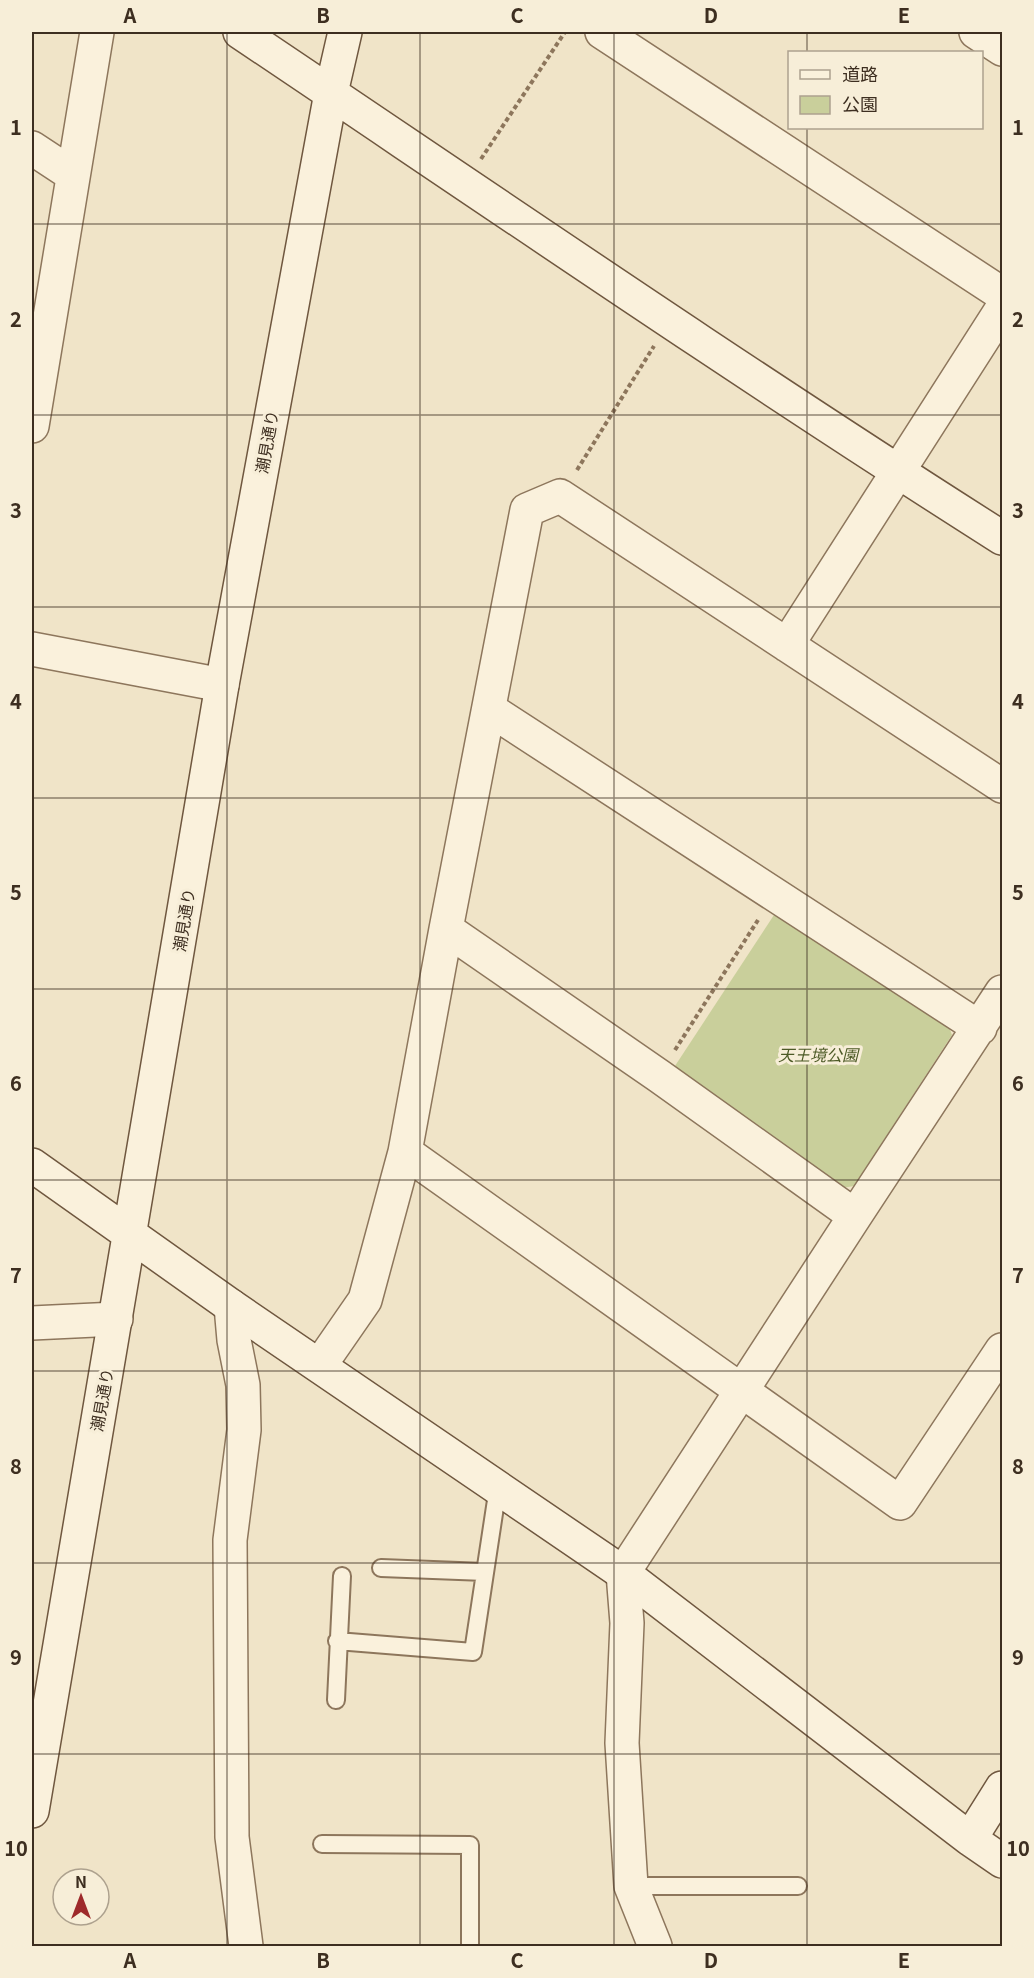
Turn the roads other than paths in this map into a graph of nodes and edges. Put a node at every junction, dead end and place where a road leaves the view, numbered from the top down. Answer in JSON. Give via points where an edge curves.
{"nodes":[{"id":1,"x":97,"y":32,"type":"edge"},
{"id":2,"x":240,"y":32,"type":"edge"},
{"id":3,"x":345,"y":32,"type":"edge"},
{"id":4,"x":602,"y":32,"type":"edge"},
{"id":5,"x":976,"y":32,"type":"edge"},
{"id":6,"x":1002,"y":49,"type":"edge"},
{"id":7,"x":331,"y":93,"type":"junction"},
{"id":8,"x":32,"y":148,"type":"edge"},
{"id":9,"x":73,"y":175,"type":"junction"},
{"id":10,"x":1002,"y":294,"type":"edge"},
{"id":11,"x":1002,"y":309,"type":"edge"},
{"id":12,"x":35,"y":382,"type":"edge"},
{"id":13,"x":32,"y":426,"type":"edge"},
{"id":14,"x":897,"y":472,"type":"junction"},
{"id":15,"x":1002,"y":538,"type":"edge"},
{"id":16,"x":787,"y":645,"type":"junction"},
{"id":17,"x":32,"y":649,"type":"edge"},
{"id":18,"x":222,"y":685,"type":"junction"},
{"id":19,"x":489,"y":709,"type":"junction"},
{"id":20,"x":1002,"y":786,"type":"edge"},
{"id":21,"x":446,"y":928,"type":"junction"},
{"id":22,"x":1002,"y":992,"type":"edge"},
{"id":23,"x":980,"y":1028,"type":"junction"},
{"id":24,"x":405,"y":1152,"type":"junction"},
{"id":25,"x":32,"y":1165,"type":"edge"},
{"id":26,"x":855,"y":1216,"type":"junction"},
{"id":27,"x":131,"y":1235,"type":"junction"},
{"id":28,"x":231,"y":1306,"type":"junction"},
{"id":29,"x":116,"y":1319,"type":"junction"},
{"id":30,"x":32,"y":1323,"type":"edge"},
{"id":31,"x":1002,"y":1350,"type":"edge"},
{"id":32,"x":320,"y":1365,"type":"junction"},
{"id":33,"x":741,"y":1389,"type":"junction"},
{"id":34,"x":498,"y":1487,"type":"junction"},
{"id":35,"x":381,"y":1568,"type":"dead end"},
{"id":36,"x":485,"y":1572,"type":"junction"},
{"id":37,"x":623,"y":1573,"type":"junction"},
{"id":38,"x":342,"y":1576,"type":"dead end"},
{"id":39,"x":337,"y":1641,"type":"junction"},
{"id":40,"x":336,"y":1700,"type":"dead end"},
{"id":41,"x":1002,"y":1788,"type":"edge"},
{"id":42,"x":32,"y":1811,"type":"edge"},
{"id":43,"x":970,"y":1839,"type":"junction"},
{"id":44,"x":322,"y":1844,"type":"dead end"},
{"id":45,"x":1002,"y":1861,"type":"edge"},
{"id":46,"x":631,"y":1886,"type":"junction"},
{"id":47,"x":798,"y":1886,"type":"dead end"},
{"id":48,"x":246,"y":1947,"type":"edge"},
{"id":49,"x":470,"y":1947,"type":"edge"},
{"id":50,"x":655,"y":1947,"type":"edge"}],
"edges":[{"from":1,"to":9,"type":"street"},
{"from":2,"to":7,"type":"street"},
{"from":3,"to":7,"type":"street","name":"潮見通り"},
{"from":4,"to":10,"type":"street"},
{"from":5,"to":6,"type":"street"},
{"from":7,"to":14,"type":"street"},
{"from":7,"to":18,"type":"street","name":"潮見通り"},
{"from":8,"to":9,"type":"street"},
{"from":9,"to":12,"type":"street"},
{"from":11,"to":14,"type":"street"},
{"from":12,"to":13,"type":"street"},
{"from":14,"to":15,"type":"street"},
{"from":14,"to":16,"type":"street"},
{"from":16,"to":19,"type":"street","via":[[560,496],[527,510]]},
{"from":16,"to":20,"type":"street"},
{"from":17,"to":18,"type":"street"},
{"from":18,"to":27,"type":"street","name":"潮見通り"},
{"from":19,"to":21,"type":"street"},
{"from":19,"to":23,"type":"street"},
{"from":21,"to":24,"type":"street"},
{"from":21,"to":26,"type":"street"},
{"from":22,"to":23,"type":"street"},
{"from":23,"to":26,"type":"street"},
{"from":24,"to":32,"type":"street","via":[[364,1300]]},
{"from":24,"to":33,"type":"street"},
{"from":25,"to":27,"type":"street"},
{"from":26,"to":33,"type":"street"},
{"from":27,"to":28,"type":"street"},
{"from":27,"to":29,"type":"street","name":"潮見通り"},
{"from":28,"to":32,"type":"street"},
{"from":28,"to":48,"type":"street","via":[[243,1385],[244,1430],[230,1539],[232,1837]]},
{"from":29,"to":30,"type":"street"},
{"from":29,"to":42,"type":"street","name":"潮見通り"},
{"from":31,"to":33,"type":"street","via":[[900,1503]]},
{"from":32,"to":34,"type":"street"},
{"from":33,"to":37,"type":"street"},
{"from":34,"to":36,"type":"lane"},
{"from":34,"to":37,"type":"street"},
{"from":35,"to":36,"type":"lane"},
{"from":36,"to":39,"type":"lane","via":[[473,1652]]},
{"from":37,"to":43,"type":"street"},
{"from":37,"to":46,"type":"street","via":[[627,1623],[622,1743]]},
{"from":38,"to":39,"type":"lane"},
{"from":39,"to":40,"type":"lane"},
{"from":41,"to":43,"type":"street"},
{"from":43,"to":45,"type":"street"},
{"from":44,"to":49,"type":"lane","via":[[470,1845]]},
{"from":46,"to":47,"type":"lane"},
{"from":46,"to":50,"type":"street"}]}
